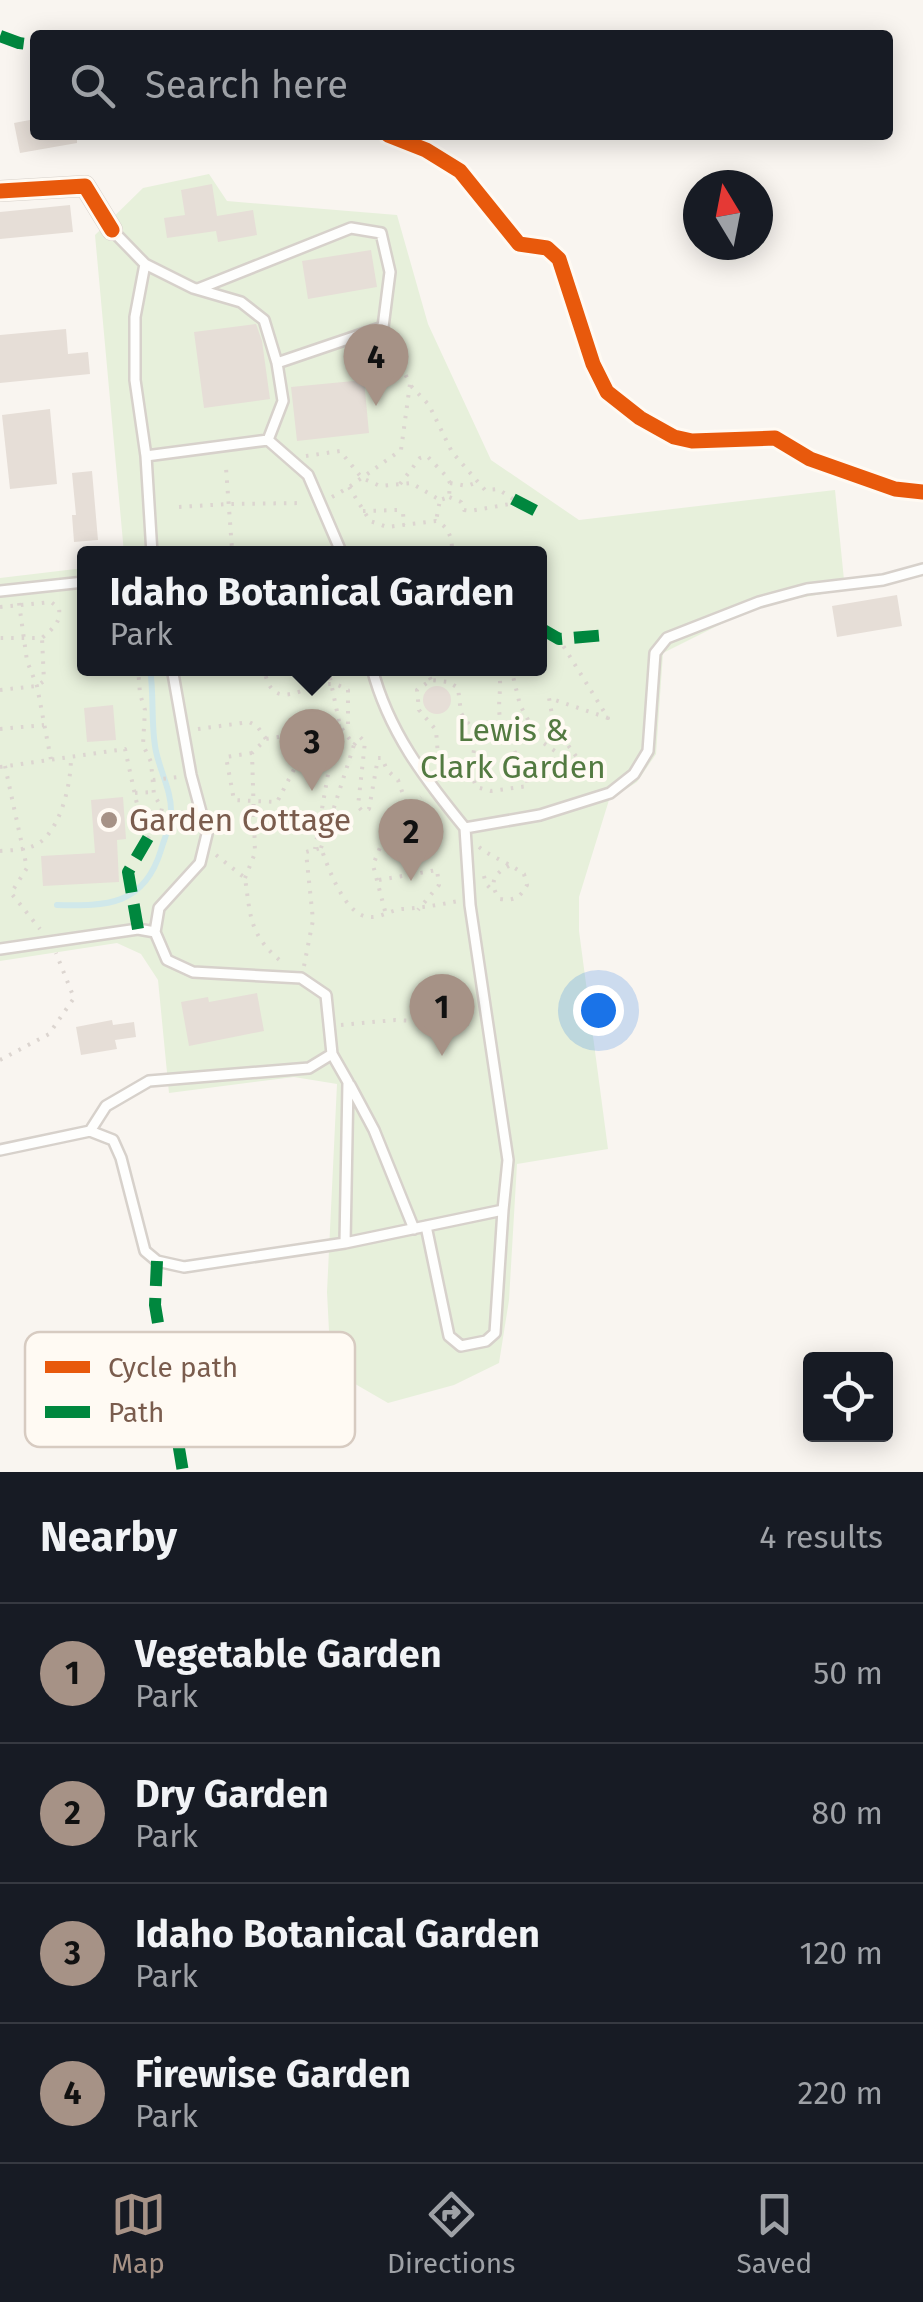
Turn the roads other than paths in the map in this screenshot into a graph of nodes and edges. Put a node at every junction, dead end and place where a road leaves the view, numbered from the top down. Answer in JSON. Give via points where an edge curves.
{"nodes":[{"id":1,"x":0,"y":191,"type":"edge"},
{"id":2,"x":112,"y":230,"type":"joint"},
{"id":3,"x":144,"y":264,"type":"junction"},
{"id":4,"x":197,"y":289,"type":"junction"},
{"id":5,"x":277,"y":364,"type":"junction"},
{"id":6,"x":268,"y":440,"type":"junction"},
{"id":7,"x":146,"y":456,"type":"junction"},
{"id":8,"x":152,"y":546,"type":"edge"},
{"id":9,"x":339,"y":546,"type":"edge"},
{"id":10,"x":923,"y":569,"type":"edge"},
{"id":11,"x":77,"y":583,"type":"edge"},
{"id":12,"x":0,"y":591,"type":"edge"},
{"id":13,"x":174,"y":676,"type":"edge"},
{"id":14,"x":375,"y":676,"type":"edge"},
{"id":15,"x":465,"y":828,"type":"junction"},
{"id":16,"x":154,"y":932,"type":"junction"},
{"id":17,"x":0,"y":949,"type":"edge"},
{"id":18,"x":332,"y":1054,"type":"junction"},
{"id":19,"x":348,"y":1082,"type":"junction"},
{"id":20,"x":90,"y":1131,"type":"junction"},
{"id":21,"x":0,"y":1150,"type":"edge"},
{"id":22,"x":502,"y":1210,"type":"junction"},
{"id":23,"x":426,"y":1226,"type":"junction"},
{"id":24,"x":414,"y":1229,"type":"junction"},
{"id":25,"x":345,"y":1243,"type":"junction"}],
"edges":[{"from":1,"to":2,"type":"street","via":[[85,186]]},
{"from":2,"to":3,"type":"lane"},
{"from":3,"to":4,"type":"lane"},
{"from":3,"to":7,"type":"lane","via":[[135,380]]},
{"from":4,"to":5,"type":"lane","via":[[241,302],[264,320]]},
{"from":4,"to":5,"type":"lane","via":[[351,228],[380,233],[390,272],[383,327]]},
{"from":5,"to":6,"type":"lane","via":[[283,401]]},
{"from":6,"to":7,"type":"lane"},
{"from":6,"to":9,"type":"lane","via":[[308,475]]},
{"from":7,"to":8,"type":"lane"},
{"from":10,"to":15,"type":"lane","via":[[791,593],[667,638],[655,653],[648,751],[634,774],[610,793]]},
{"from":11,"to":12,"type":"lane"},
{"from":13,"to":16,"type":"lane","via":[[207,834],[200,864],[159,908]]},
{"from":14,"to":15,"type":"lane","via":[[398,736]]},
{"from":15,"to":22,"type":"lane","via":[[469,899],[508,1160]]},
{"from":16,"to":17,"type":"lane"},
{"from":16,"to":18,"type":"lane","via":[[167,960],[193,972],[301,978],[326,995]]},
{"from":18,"to":19,"type":"lane"},
{"from":18,"to":20,"type":"lane","via":[[310,1068],[149,1081],[106,1106]]},
{"from":19,"to":24,"type":"lane"},
{"from":19,"to":25,"type":"lane"},
{"from":20,"to":21,"type":"lane"},
{"from":20,"to":25,"type":"lane","via":[[112,1140],[145,1251],[157,1262],[184,1266]]},
{"from":22,"to":23,"type":"lane"},
{"from":22,"to":23,"type":"lane","via":[[495,1333],[473,1344],[461,1346],[449,1336]]},
{"from":23,"to":24,"type":"lane"},
{"from":24,"to":25,"type":"lane"}]}
